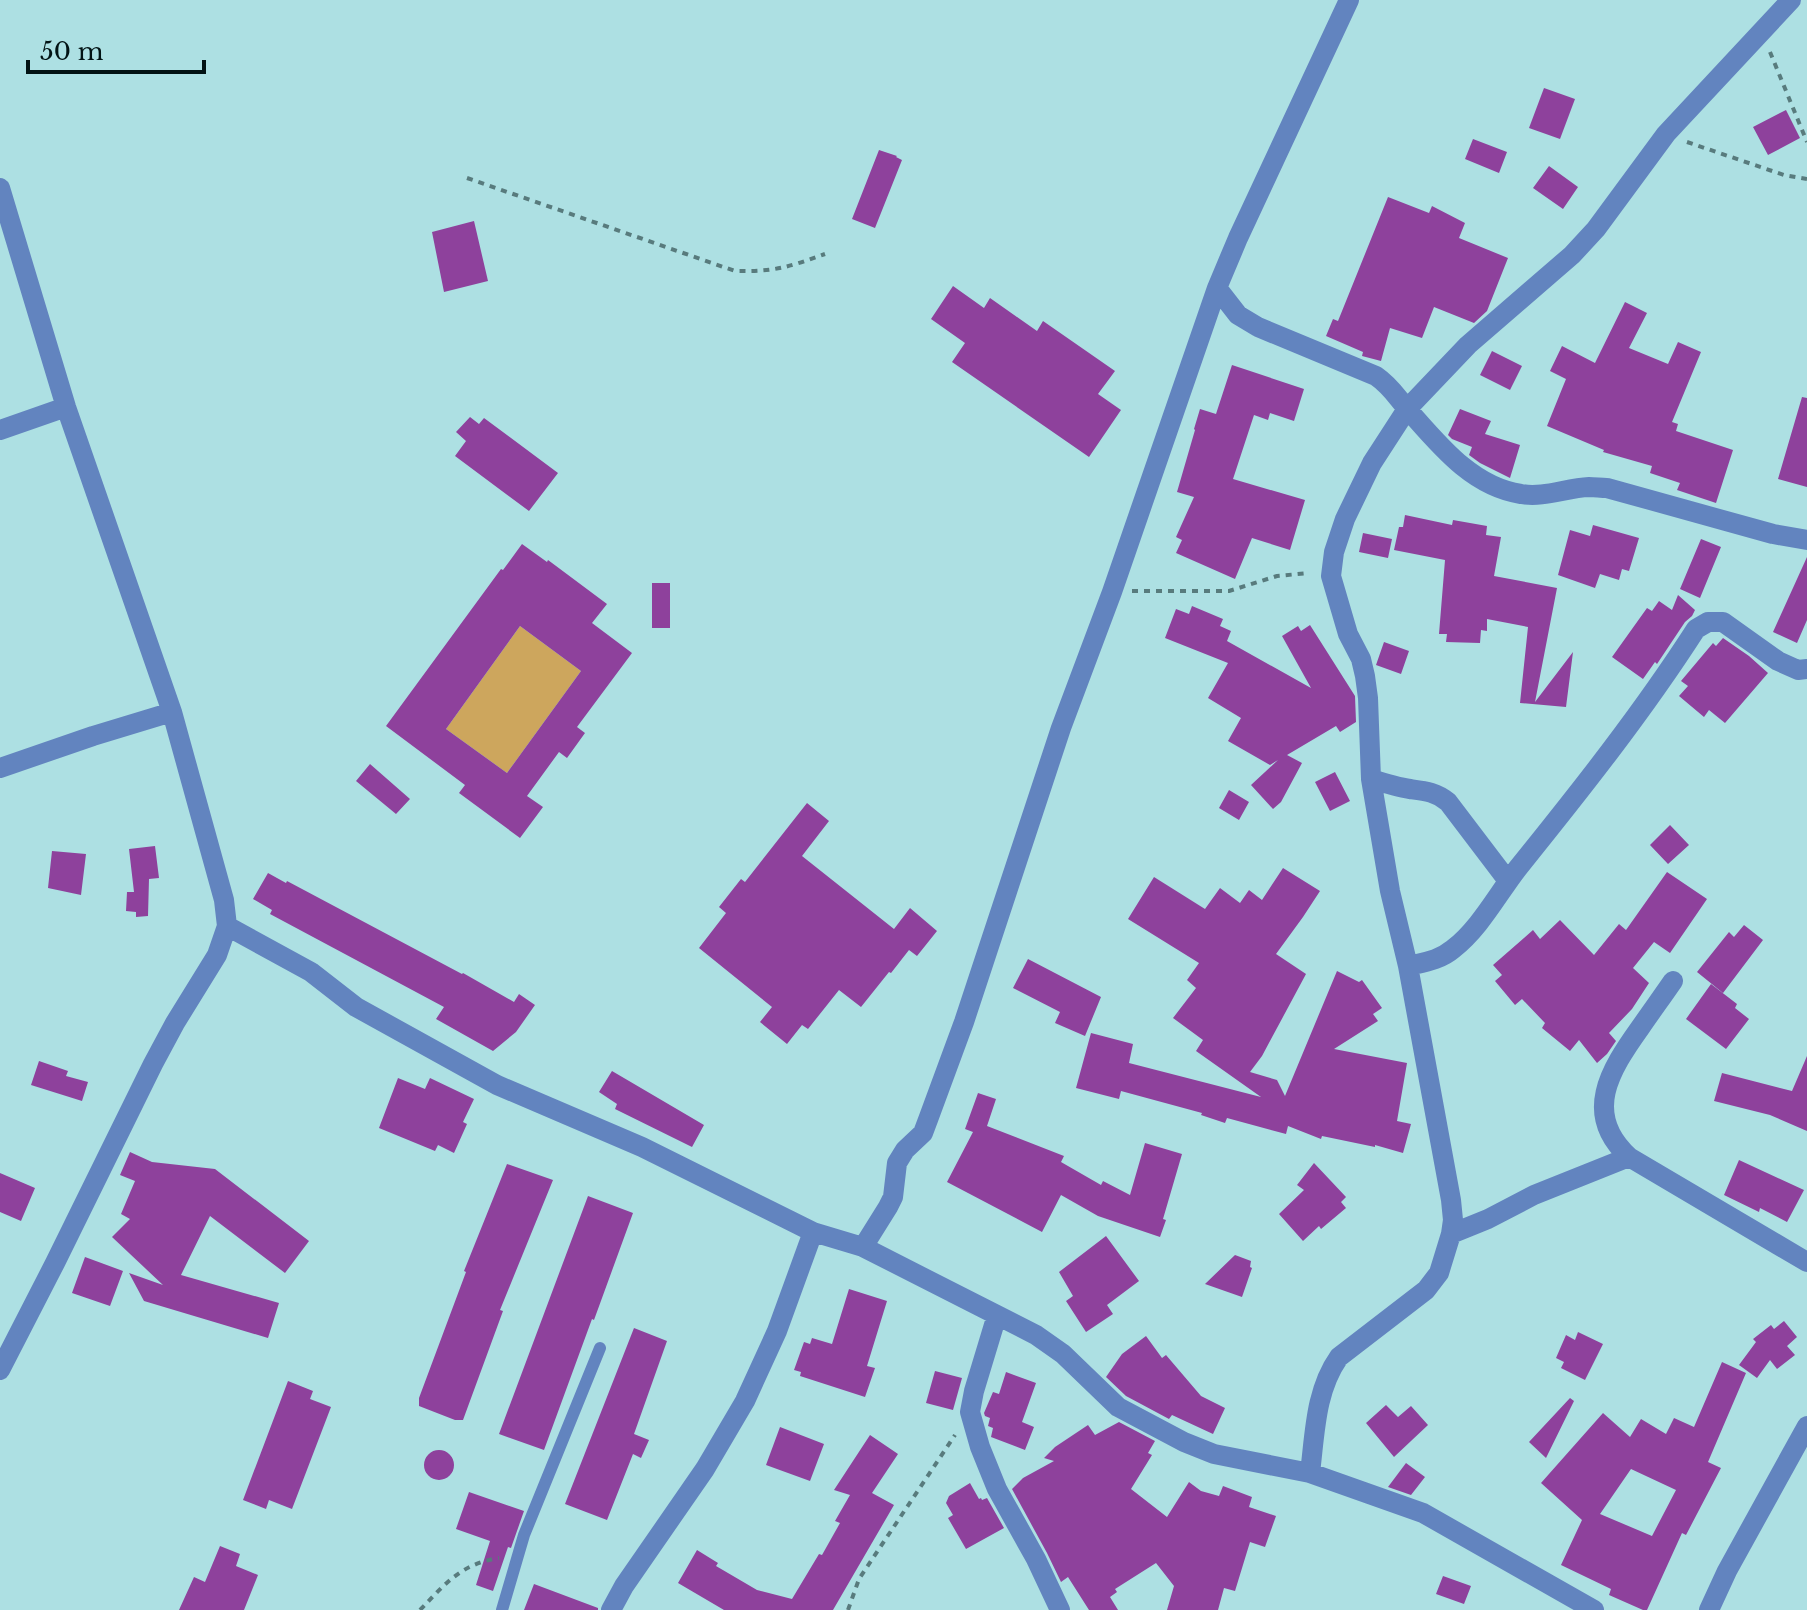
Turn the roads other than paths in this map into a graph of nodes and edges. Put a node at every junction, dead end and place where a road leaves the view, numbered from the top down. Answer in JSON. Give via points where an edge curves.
{"nodes":[{"id":1,"x":1349,"y":0,"type":"edge"},
{"id":2,"x":1791,"y":0,"type":"edge"},
{"id":3,"x":0,"y":188,"type":"edge"},
{"id":4,"x":1217,"y":288,"type":"junction"},
{"id":5,"x":66,"y":407,"type":"junction"},
{"id":6,"x":1407,"y":409,"type":"junction"},
{"id":7,"x":0,"y":430,"type":"edge"},
{"id":8,"x":1807,"y":540,"type":"edge"},
{"id":9,"x":1807,"y":669,"type":"edge"},
{"id":10,"x":172,"y":712,"type":"junction"},
{"id":11,"x":0,"y":768,"type":"edge"},
{"id":12,"x":1371,"y":779,"type":"junction"},
{"id":13,"x":1508,"y":881,"type":"junction"},
{"id":14,"x":227,"y":926,"type":"junction"},
{"id":15,"x":1408,"y":966,"type":"junction"},
{"id":16,"x":1673,"y":981,"type":"dead end"},
{"id":17,"x":1629,"y":1157,"type":"junction"},
{"id":18,"x":813,"y":1232,"type":"junction"},
{"id":19,"x":1451,"y":1234,"type":"junction"},
{"id":20,"x":863,"y":1247,"type":"junction"},
{"id":21,"x":1807,"y":1262,"type":"edge"},
{"id":22,"x":997,"y":1315,"type":"junction"},
{"id":23,"x":600,"y":1348,"type":"dead end"},
{"id":24,"x":1,"y":1367,"type":"edge"},
{"id":25,"x":1807,"y":1426,"type":"edge"},
{"id":26,"x":1310,"y":1473,"type":"junction"},
{"id":27,"x":502,"y":1610,"type":"edge"},
{"id":28,"x":611,"y":1610,"type":"edge"},
{"id":29,"x":1060,"y":1610,"type":"edge"},
{"id":30,"x":1594,"y":1610,"type":"edge"},
{"id":31,"x":1709,"y":1610,"type":"edge"}],
"edges":[{"from":1,"to":4,"type":"street"},
{"from":2,"to":6,"type":"street","via":[[1666,134],[1572,255],[1486,328]]},
{"from":3,"to":5,"type":"street"},
{"from":4,"to":6,"type":"street","via":[[1238,315],[1376,376]]},
{"from":4,"to":20,"type":"street","via":[[926,1125],[897,1163],[893,1197]]},
{"from":5,"to":7,"type":"street"},
{"from":5,"to":10,"type":"street"},
{"from":6,"to":8,"type":"street","via":[[1459,464],[1503,490],[1534,495],[1607,488]]},
{"from":6,"to":12,"type":"street","via":[[1345,519],[1331,576],[1365,676]]},
{"from":9,"to":13,"type":"street","via":[[1778,661],[1723,622],[1696,629],[1634,720]]},
{"from":10,"to":11,"type":"street"},
{"from":10,"to":14,"type":"street"},
{"from":12,"to":13,"type":"street","via":[[1439,795]]},
{"from":12,"to":15,"type":"street"},
{"from":13,"to":15,"type":"street","via":[[1455,948],[1438,959]]},
{"from":14,"to":18,"type":"street","via":[[311,972],[356,1007],[497,1085],[642,1147]]},
{"from":14,"to":24,"type":"street","via":[[217,955],[153,1064]]},
{"from":15,"to":19,"type":"street","via":[[1451,1200]]},
{"from":16,"to":17,"type":"street","via":[[1623,1052],[1604,1092],[1605,1119]]},
{"from":17,"to":19,"type":"street"},
{"from":17,"to":21,"type":"street"},
{"from":18,"to":20,"type":"street"},
{"from":18,"to":28,"type":"street","via":[[745,1401]]},
{"from":19,"to":26,"type":"street","via":[[1439,1273],[1426,1290],[1339,1357],[1329,1372]]},
{"from":20,"to":22,"type":"street"},
{"from":22,"to":26,"type":"street","via":[[1063,1354],[1118,1407],[1171,1436],[1214,1454]]},
{"from":22,"to":29,"type":"street","via":[[970,1412],[997,1489]]},
{"from":23,"to":27,"type":"lane","via":[[549,1471]]},
{"from":25,"to":31,"type":"street"},
{"from":26,"to":30,"type":"street","via":[[1423,1513]]}]}
